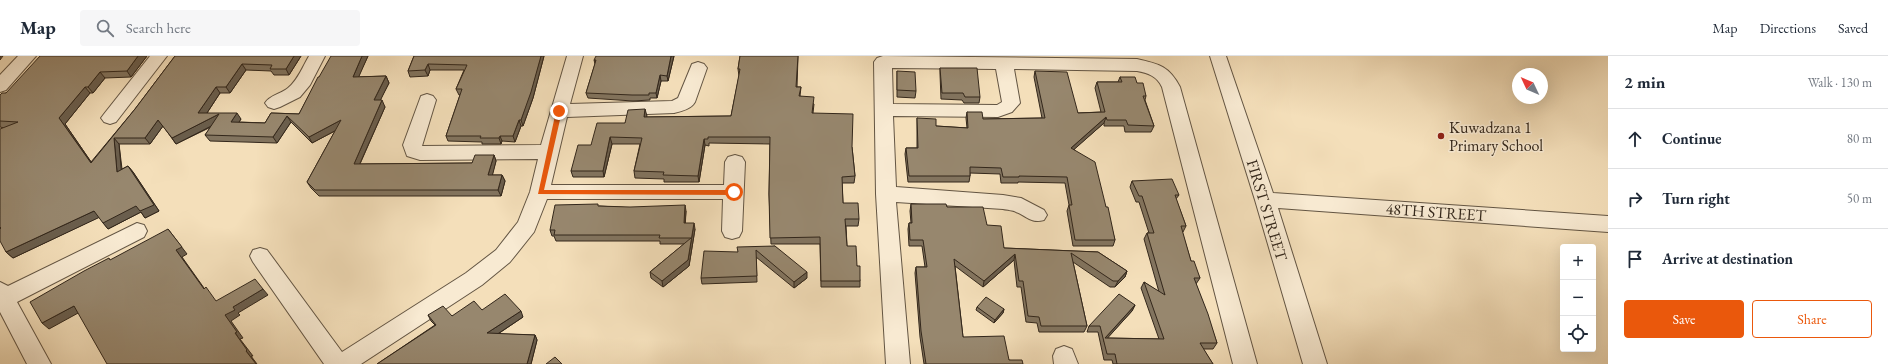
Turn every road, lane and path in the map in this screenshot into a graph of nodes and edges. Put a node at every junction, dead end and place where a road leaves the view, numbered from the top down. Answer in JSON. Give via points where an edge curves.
{"nodes":[{"id":1,"x":28,"y":56,"type":"edge"},
{"id":2,"x":159,"y":56,"type":"edge"},
{"id":3,"x":317,"y":56,"type":"edge"},
{"id":4,"x":575,"y":56,"type":"edge"},
{"id":5,"x":1218,"y":56,"type":"edge"},
{"id":6,"x":878,"y":59,"type":"edge"},
{"id":7,"x":1004,"y":63,"type":"junction"},
{"id":8,"x":698,"y":68,"type":"dead end"},
{"id":9,"x":0,"y":86,"type":"edge"},
{"id":10,"x":427,"y":100,"type":"dead end"},
{"id":11,"x":274,"y":103,"type":"dead end"},
{"id":12,"x":884,"y":110,"type":"junction"},
{"id":13,"x":559,"y":111,"type":"junction"},
{"id":14,"x":110,"y":118,"type":"dead end"},
{"id":15,"x":549,"y":152,"type":"junction"},
{"id":16,"x":735,"y":162,"type":"dead end"},
{"id":17,"x":540,"y":192,"type":"junction"},
{"id":18,"x":734,"y":192,"type":"junction"},
{"id":19,"x":886,"y":194,"type":"junction"},
{"id":20,"x":1265,"y":200,"type":"junction"},
{"id":21,"x":1037,"y":215,"type":"dead end"},
{"id":22,"x":1608,"y":224,"type":"edge"},
{"id":23,"x":137,"y":231,"type":"dead end"},
{"id":24,"x":732,"y":231,"type":"dead end"},
{"id":25,"x":260,"y":256,"type":"dead end"},
{"id":26,"x":2,"y":294,"type":"edge"},
{"id":27,"x":39,"y":364,"type":"edge"},
{"id":28,"x":336,"y":364,"type":"edge"},
{"id":29,"x":342,"y":364,"type":"edge"},
{"id":30,"x":898,"y":364,"type":"edge"},
{"id":31,"x":1245,"y":364,"type":"edge"},
{"id":32,"x":1315,"y":364,"type":"edge"}],
"edges":[{"from":1,"to":9,"type":"street"},
{"from":2,"to":14,"type":"street"},
{"from":3,"to":11,"type":"street","via":[[294,93]]},
{"from":4,"to":13,"type":"street"},
{"from":5,"to":20,"type":"street","name":"FIRST STREET"},
{"from":6,"to":7,"type":"street"},
{"from":6,"to":12,"type":"street"},
{"from":7,"to":12,"type":"street","via":[[1011,103],[1006,108],[998,111]]},
{"from":7,"to":31,"type":"street","via":[[1138,65],[1154,68],[1166,76],[1172,87]]},
{"from":8,"to":13,"type":"street","via":[[686,102],[674,107]]},
{"from":10,"to":15,"type":"street","via":[[412,145],[414,151]]},
{"from":12,"to":19,"type":"street"},
{"from":13,"to":15,"type":"street"},
{"from":15,"to":17,"type":"street"},
{"from":16,"to":18,"type":"street"},
{"from":17,"to":18,"type":"street"},
{"from":17,"to":29,"type":"street","via":[[527,226],[503,256],[474,279]]},
{"from":18,"to":24,"type":"street"},
{"from":19,"to":21,"type":"street","via":[[1003,202],[1021,205]]},
{"from":19,"to":30,"type":"street"},
{"from":20,"to":22,"type":"street","name":"48TH STREET"},
{"from":20,"to":32,"type":"street","name":"FIRST STREET"},
{"from":23,"to":26,"type":"street"},
{"from":25,"to":28,"type":"street"},
{"from":26,"to":27,"type":"street"}]}
